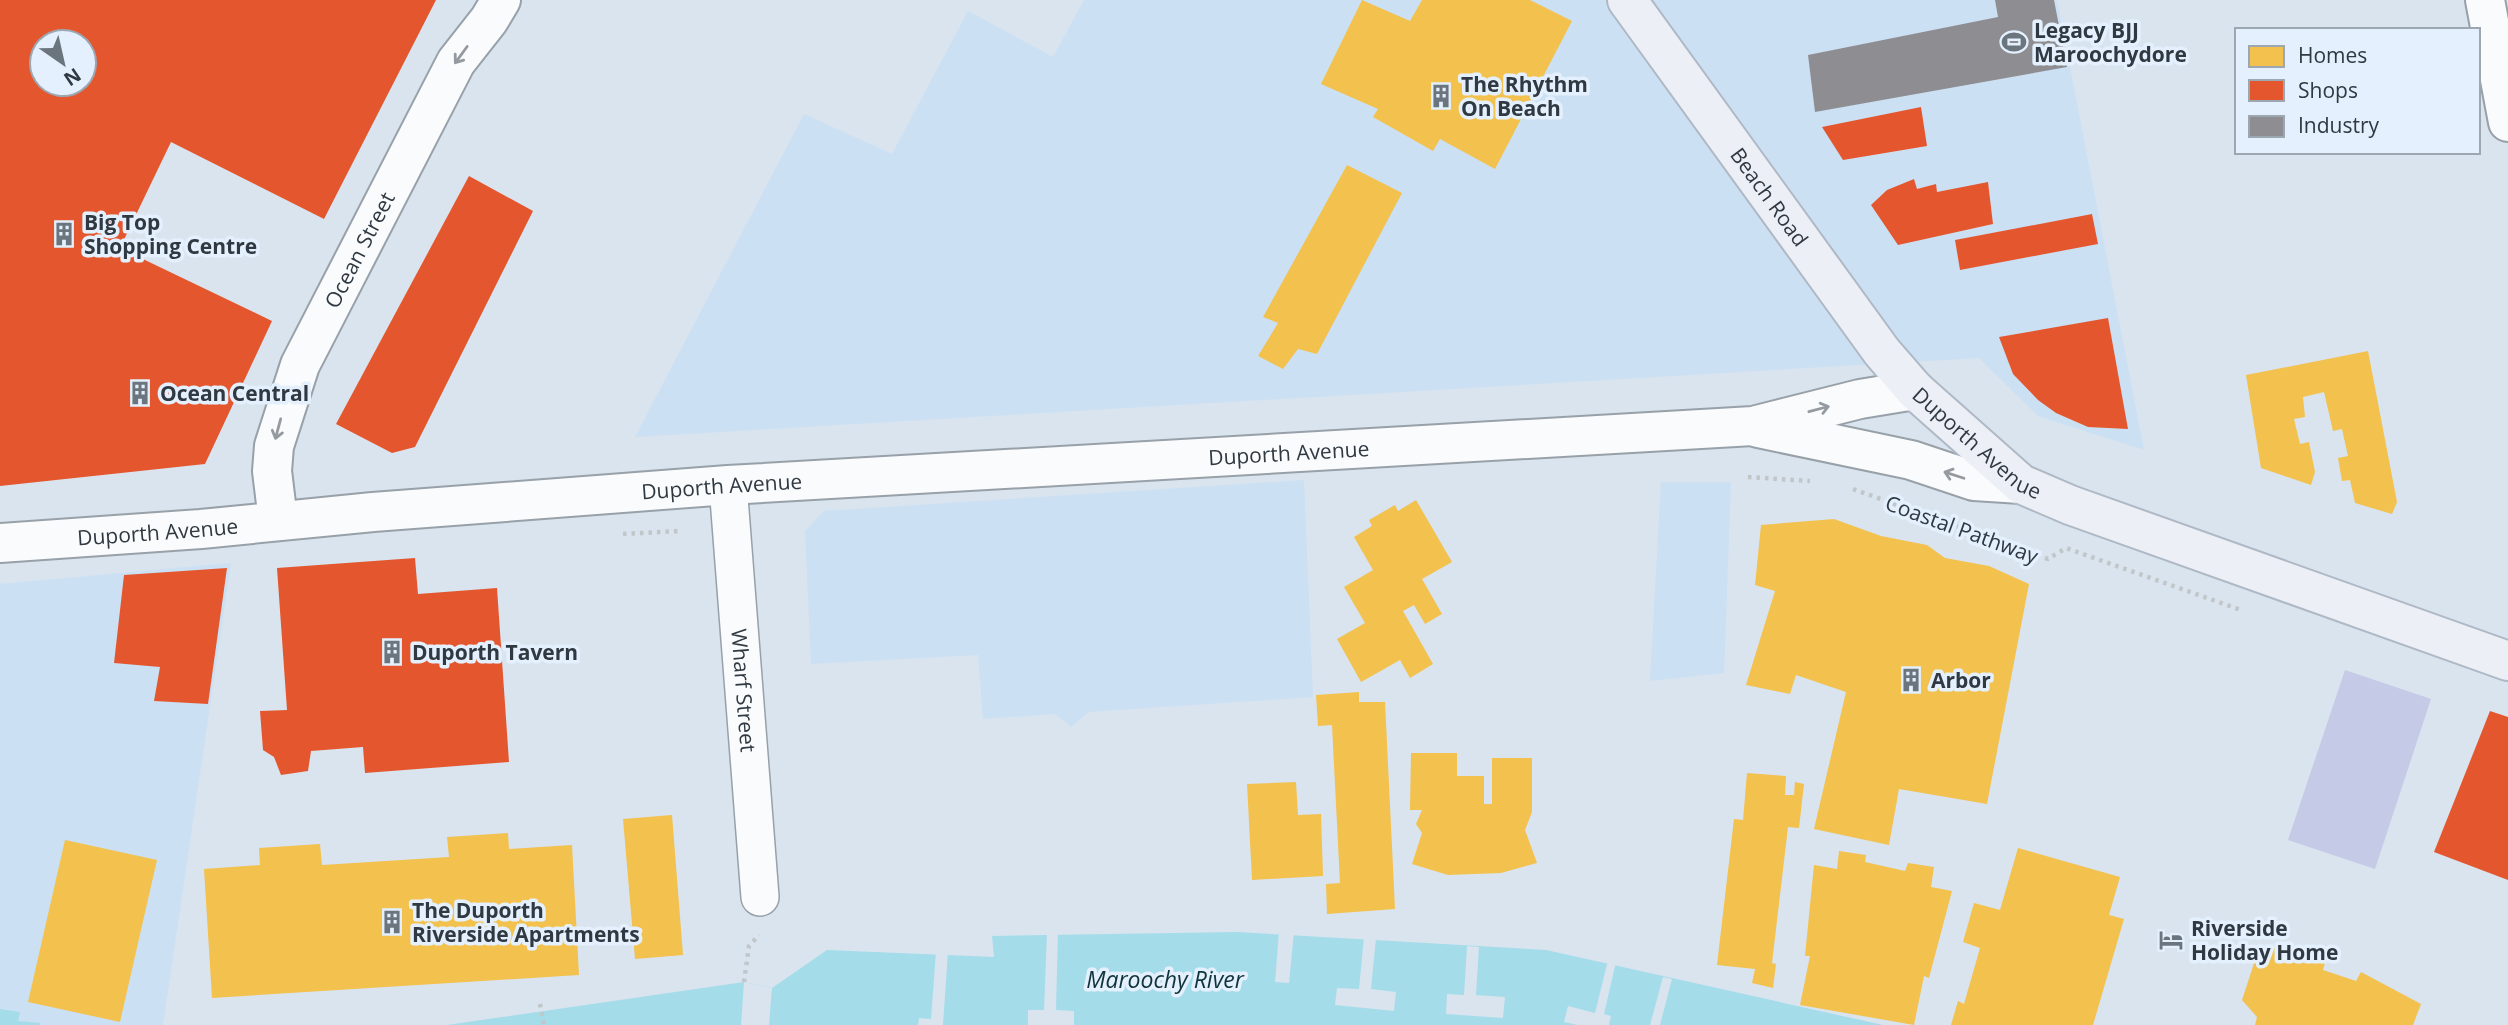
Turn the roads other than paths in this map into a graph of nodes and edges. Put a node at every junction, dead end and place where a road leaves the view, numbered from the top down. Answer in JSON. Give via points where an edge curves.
{"nodes":[{"id":1,"x":501,"y":0,"type":"edge"},
{"id":2,"x":1626,"y":0,"type":"edge"},
{"id":3,"x":2485,"y":0,"type":"edge"},
{"id":4,"x":2507,"y":111,"type":"edge"},
{"id":5,"x":1915,"y":390,"type":"junction"},
{"id":6,"x":1753,"y":426,"type":"junction"},
{"id":7,"x":2021,"y":484,"type":"junction"},
{"id":8,"x":728,"y":485,"type":"junction"},
{"id":9,"x":278,"y":520,"type":"junction"},
{"id":10,"x":0,"y":543,"type":"edge"},
{"id":11,"x":2508,"y":661,"type":"edge"},
{"id":12,"x":760,"y":897,"type":"road end"}],
"edges":[{"from":1,"to":9,"type":"street","name":"Ocean Street","one_way":true,"via":[[456,62],[300,365],[274,446]]},
{"from":2,"to":5,"type":"main road","name":"Beach Road","via":[[1882,352]]},
{"from":3,"to":4,"type":"street"},
{"from":6,"to":5,"type":"street","name":"Duporth Avenue","one_way":true},
{"from":5,"to":7,"type":"main road","name":"Duporth Avenue"},
{"from":7,"to":6,"type":"street","one_way":true,"via":[[1974,481],[1911,460]]},
{"from":6,"to":8,"type":"street","name":"Duporth Avenue"},
{"from":7,"to":11,"type":"main road","name":"Duporth Avenue"},
{"from":8,"to":9,"type":"street","name":"Duporth Avenue"},
{"from":8,"to":12,"type":"street","name":"Wharf Street"},
{"from":9,"to":10,"type":"street","name":"Duporth Avenue"}]}
